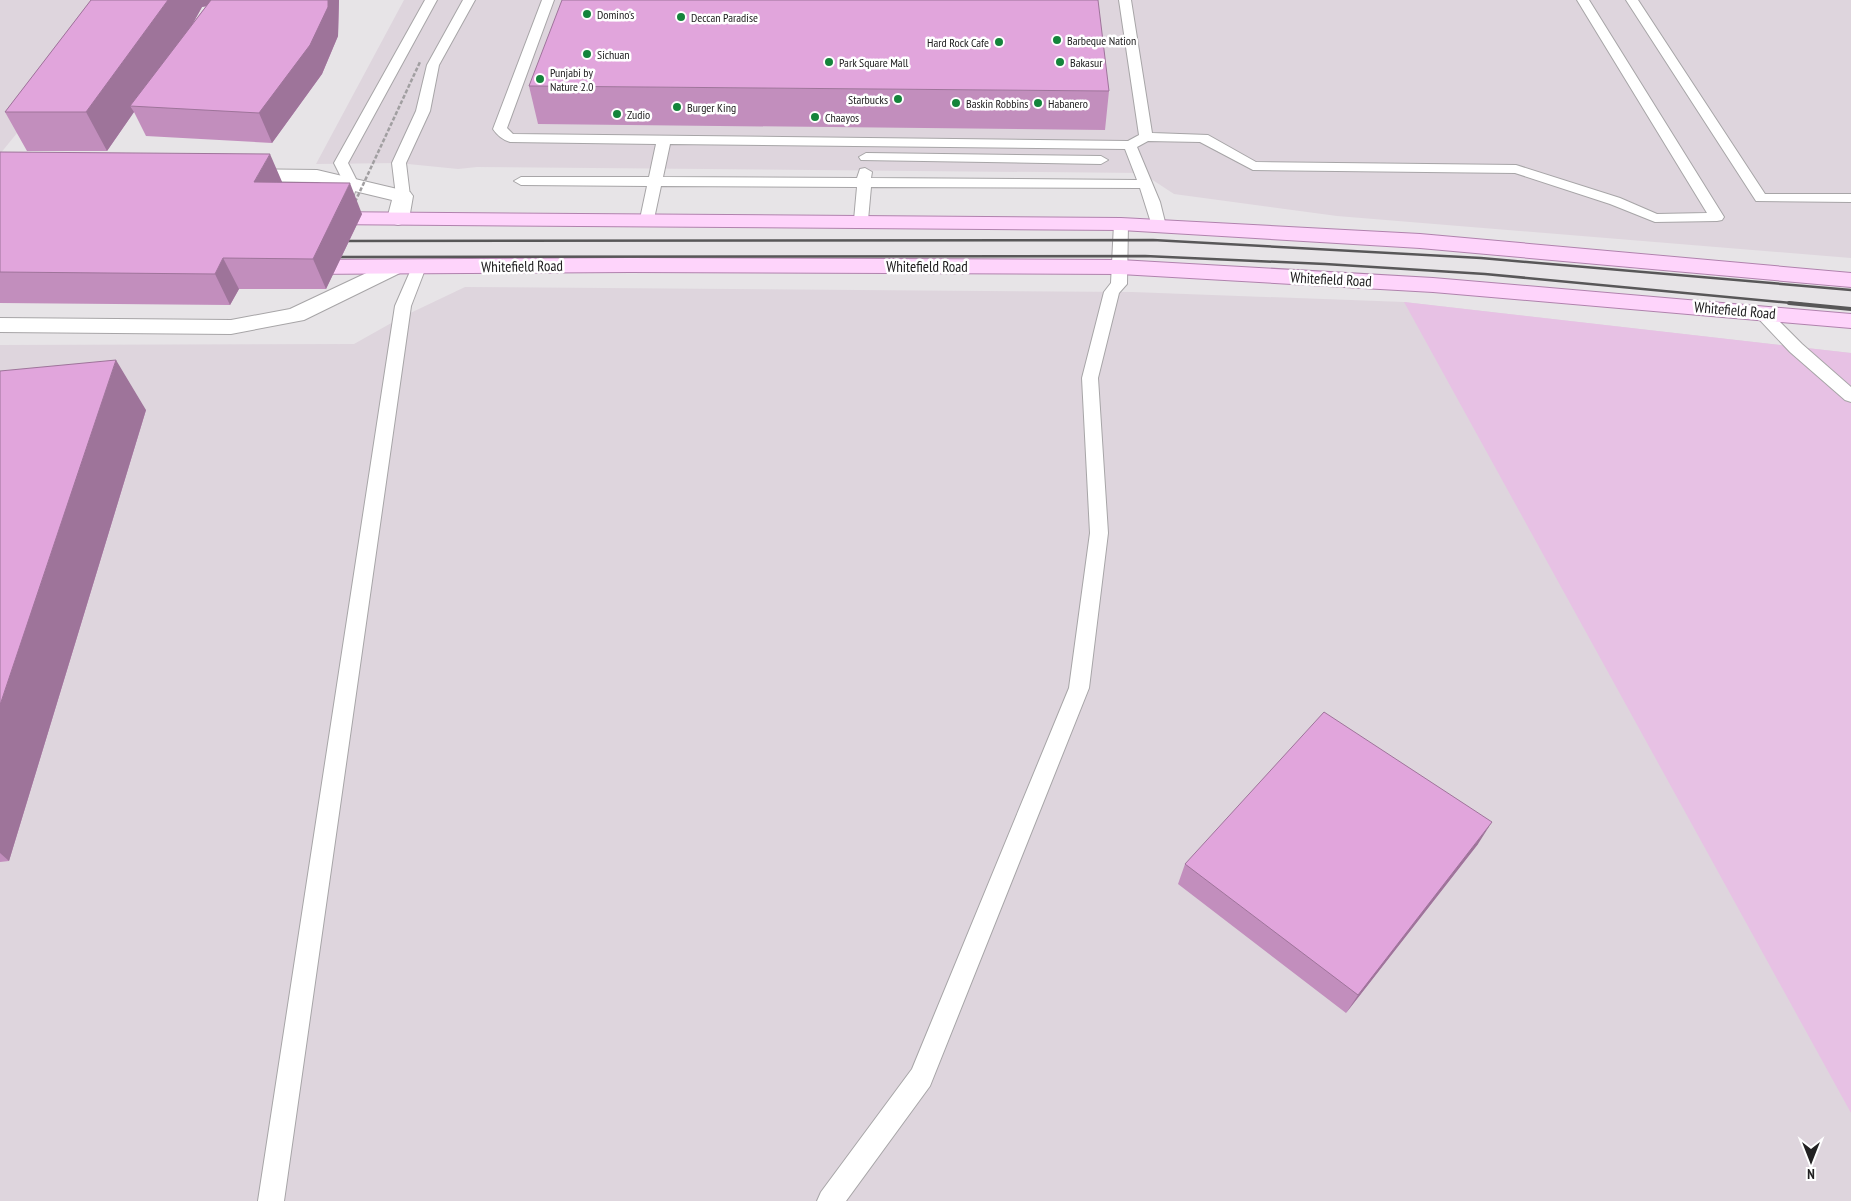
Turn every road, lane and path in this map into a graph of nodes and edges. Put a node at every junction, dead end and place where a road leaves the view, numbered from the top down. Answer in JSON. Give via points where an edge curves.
{"nodes":[{"id":1,"x":431,"y":0,"type":"edge"},
{"id":2,"x":469,"y":0,"type":"edge"},
{"id":3,"x":548,"y":0,"type":"edge"},
{"id":4,"x":1125,"y":0,"type":"edge"},
{"id":5,"x":1583,"y":0,"type":"edge"},
{"id":6,"x":1632,"y":0,"type":"edge"},
{"id":7,"x":420,"y":62,"type":"dead end"},
{"id":8,"x":1146,"y":137,"type":"junction"},
{"id":9,"x":664,"y":139,"type":"junction"},
{"id":10,"x":867,"y":141,"type":"junction"},
{"id":11,"x":1130,"y":145,"type":"junction"},
{"id":12,"x":866,"y":157,"type":"junction"},
{"id":13,"x":1101,"y":160,"type":"dead end"},
{"id":14,"x":218,"y":175,"type":"edge"},
{"id":15,"x":521,"y":181,"type":"dead end"},
{"id":16,"x":654,"y":182,"type":"junction"},
{"id":17,"x":864,"y":184,"type":"junction"},
{"id":18,"x":1146,"y":184,"type":"junction"},
{"id":19,"x":403,"y":196,"type":"junction"},
{"id":20,"x":1851,"y":198,"type":"edge"},
{"id":21,"x":349,"y":201,"type":"junction"},
{"id":22,"x":301,"y":218,"type":"edge"},
{"id":23,"x":398,"y":219,"type":"junction"},
{"id":24,"x":646,"y":219,"type":"junction"},
{"id":25,"x":861,"y":220,"type":"junction"},
{"id":26,"x":1121,"y":224,"type":"junction"},
{"id":27,"x":1159,"y":226,"type":"junction"},
{"id":28,"x":394,"y":267,"type":"junction"},
{"id":29,"x":419,"y":267,"type":"junction"},
{"id":30,"x":1120,"y":267,"type":"junction"},
{"id":31,"x":276,"y":268,"type":"edge"},
{"id":32,"x":1851,"y":280,"type":"edge"},
{"id":33,"x":1761,"y":312,"type":"junction"},
{"id":34,"x":1851,"y":321,"type":"edge"},
{"id":35,"x":0,"y":325,"type":"edge"},
{"id":36,"x":1851,"y":396,"type":"edge"},
{"id":37,"x":271,"y":1201,"type":"edge"},
{"id":38,"x":830,"y":1201,"type":"edge"}],
"edges":[{"from":1,"to":21,"type":"lane","via":[[341,163]]},
{"from":2,"to":19,"type":"lane","via":[[433,65],[423,111],[398,163]]},
{"from":3,"to":9,"type":"lane","via":[[500,129],[510,138]]},
{"from":4,"to":8,"type":"lane"},
{"from":5,"to":8,"type":"lane","via":[[1718,217],[1655,218],[1516,169],[1253,166],[1203,138]]},
{"from":6,"to":20,"type":"lane","via":[[1761,198]]},
{"from":7,"to":21,"type":"path","bridge":true},
{"from":8,"to":11,"type":"lane"},
{"from":9,"to":10,"type":"lane"},
{"from":9,"to":16,"type":"lane"},
{"from":10,"to":11,"type":"lane"},
{"from":10,"to":12,"type":"lane"},
{"from":11,"to":18,"type":"lane"},
{"from":12,"to":13,"type":"lane"},
{"from":12,"to":17,"type":"lane"},
{"from":14,"to":21,"type":"street","via":[[317,176]]},
{"from":15,"to":16,"type":"lane"},
{"from":16,"to":17,"type":"lane"},
{"from":16,"to":24,"type":"lane"},
{"from":17,"to":18,"type":"lane"},
{"from":17,"to":25,"type":"lane"},
{"from":18,"to":27,"type":"lane"},
{"from":19,"to":21,"type":"street"},
{"from":19,"to":23,"type":"street"},
{"from":21,"to":22,"type":"main road"},
{"from":21,"to":23,"type":"main road"},
{"from":23,"to":24,"type":"main road"},
{"from":24,"to":25,"type":"main road"},
{"from":25,"to":26,"type":"main road"},
{"from":26,"to":27,"type":"main road"},
{"from":26,"to":30,"type":"lane"},
{"from":27,"to":32,"type":"main road","via":[[1420,242]]},
{"from":28,"to":29,"type":"main road","name":"Whitefield Road"},
{"from":28,"to":31,"type":"main road","name":"Whitefield Road"},
{"from":28,"to":35,"type":"street","via":[[296,315],[230,327]]},
{"from":29,"to":30,"type":"main road","name":"Whitefield Road"},
{"from":29,"to":37,"type":"lane","via":[[403,306]]},
{"from":30,"to":33,"type":"main road","name":"Whitefield Road","via":[[1433,285]]},
{"from":30,"to":38,"type":"lane","via":[[1119,284],[1112,292],[1090,378],[1099,534],[1079,688],[921,1077]]},
{"from":33,"to":34,"type":"main road","name":"Whitefield Road"},
{"from":33,"to":36,"type":"lane"}]}
